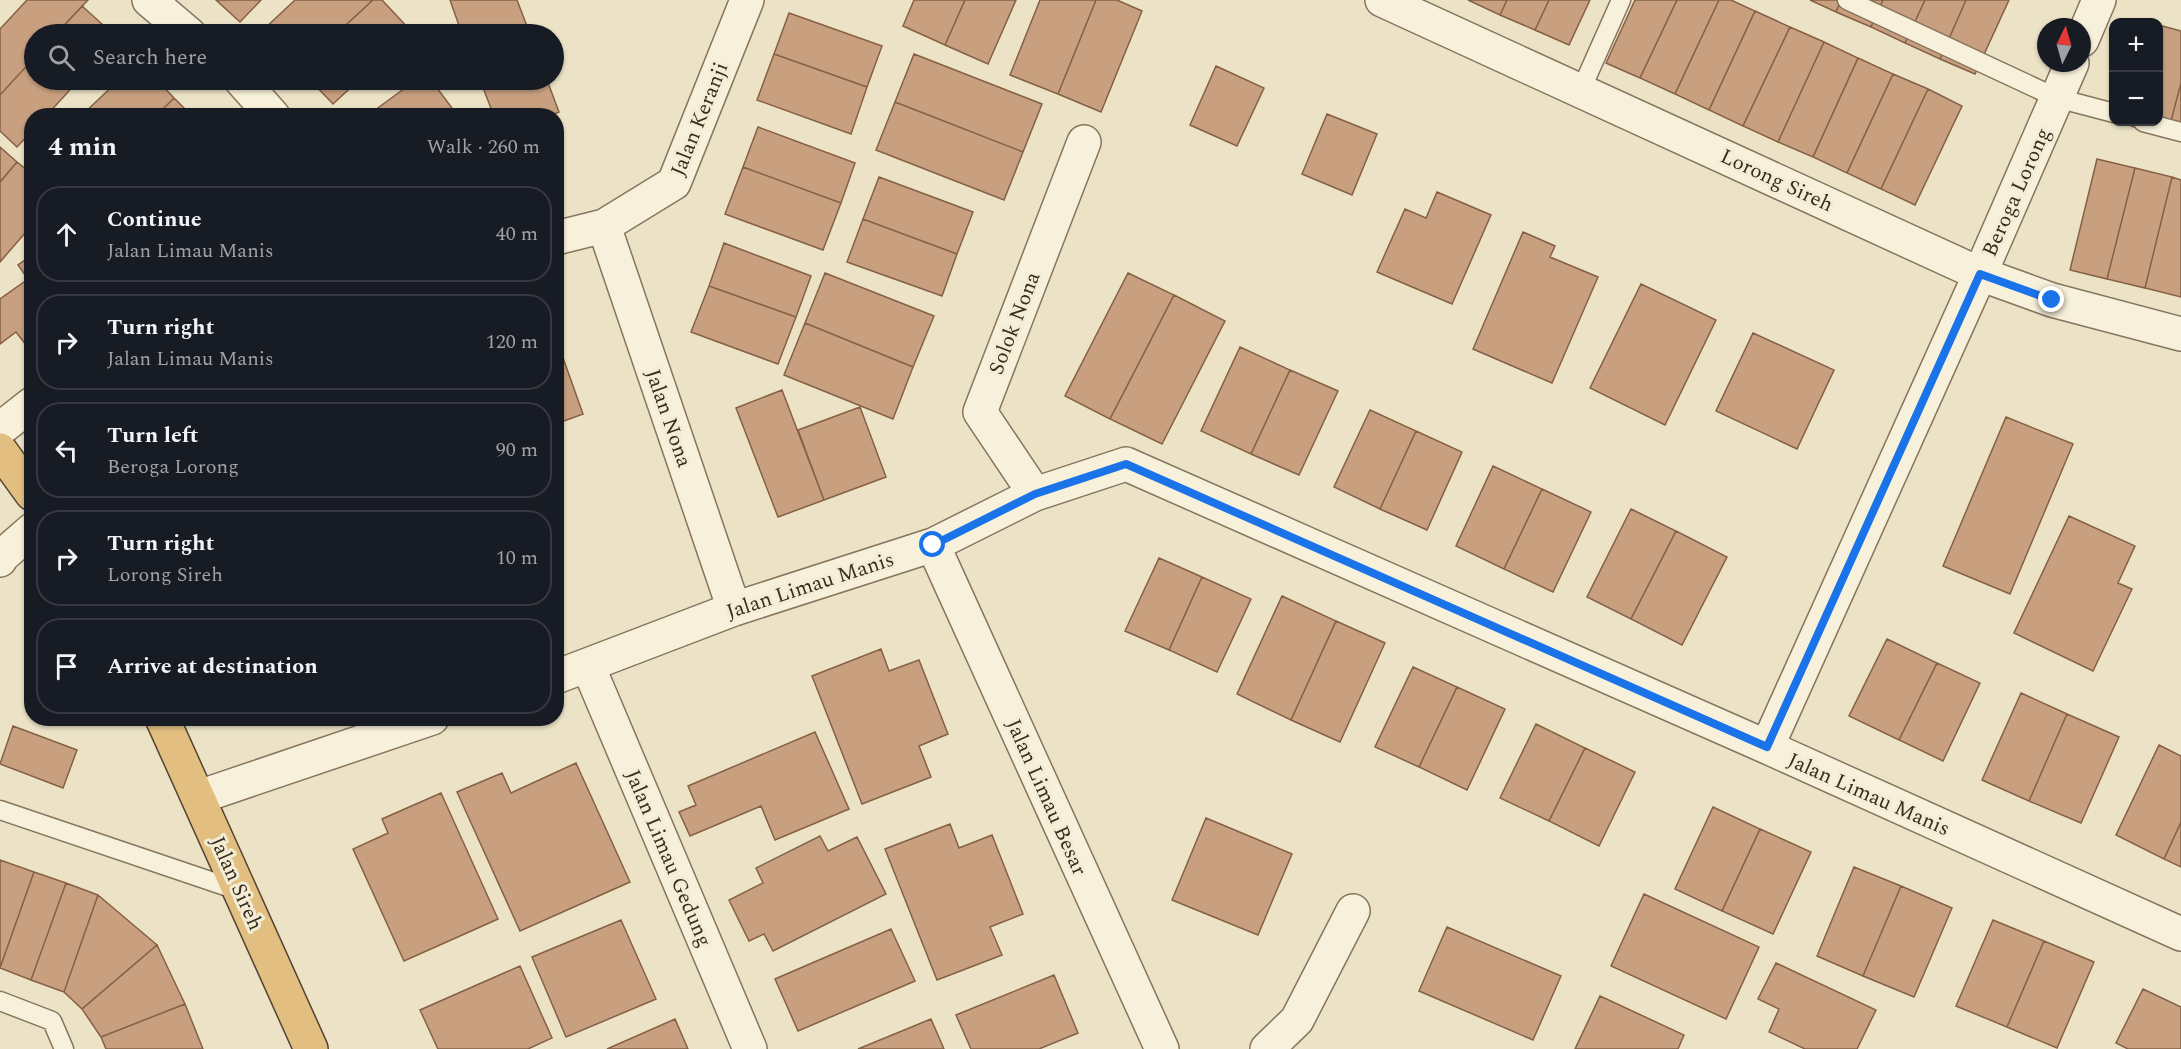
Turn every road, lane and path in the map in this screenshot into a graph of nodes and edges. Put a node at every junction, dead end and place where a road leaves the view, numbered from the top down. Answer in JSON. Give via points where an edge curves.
{"nodes":[{"id":1,"x":149,"y":0,"type":"edge"},
{"id":2,"x":747,"y":0,"type":"edge"},
{"id":3,"x":1382,"y":0,"type":"edge"},
{"id":4,"x":1622,"y":0,"type":"edge"},
{"id":5,"x":1847,"y":0,"type":"edge"},
{"id":6,"x":2099,"y":0,"type":"edge"},
{"id":7,"x":2091,"y":19,"type":"edge"},
{"id":8,"x":177,"y":24,"type":"edge"},
{"id":9,"x":2068,"y":72,"type":"edge"},
{"id":10,"x":250,"y":90,"type":"edge"},
{"id":11,"x":1581,"y":90,"type":"junction"},
{"id":12,"x":2057,"y":98,"type":"junction"},
{"id":13,"x":266,"y":108,"type":"edge"},
{"id":14,"x":2109,"y":112,"type":"edge"},
{"id":15,"x":2158,"y":126,"type":"edge"},
{"id":16,"x":2181,"y":132,"type":"edge"},
{"id":17,"x":1084,"y":142,"type":"dead end"},
{"id":18,"x":604,"y":226,"type":"junction"},
{"id":19,"x":564,"y":236,"type":"edge"},
{"id":20,"x":1980,"y":274,"type":"junction"},
{"id":21,"x":2181,"y":334,"type":"edge"},
{"id":22,"x":24,"y":410,"type":"edge"},
{"id":23,"x":0,"y":429,"type":"edge"},
{"id":24,"x":0,"y":450,"type":"edge"},
{"id":25,"x":24,"y":483,"type":"edge"},
{"id":26,"x":1035,"y":494,"type":"junction"},
{"id":27,"x":24,"y":537,"type":"edge"},
{"id":28,"x":933,"y":545,"type":"junction"},
{"id":29,"x":0,"y":560,"type":"edge"},
{"id":30,"x":734,"y":609,"type":"junction"},
{"id":31,"x":588,"y":666,"type":"junction"},
{"id":32,"x":564,"y":674,"type":"edge"},
{"id":33,"x":166,"y":726,"type":"edge"},
{"id":34,"x":408,"y":726,"type":"edge"},
{"id":35,"x":1767,"y":747,"type":"junction"},
{"id":36,"x":199,"y":797,"type":"junction"},
{"id":37,"x":0,"y":810,"type":"edge"},
{"id":38,"x":241,"y":891,"type":"junction"},
{"id":39,"x":1353,"y":911,"type":"dead end"},
{"id":40,"x":2181,"y":934,"type":"edge"},
{"id":41,"x":0,"y":1000,"type":"edge"},
{"id":42,"x":64,"y":1049,"type":"edge"},
{"id":43,"x":310,"y":1049,"type":"edge"},
{"id":44,"x":750,"y":1049,"type":"edge"},
{"id":45,"x":1162,"y":1049,"type":"edge"},
{"id":46,"x":1268,"y":1049,"type":"edge"}],
"edges":[{"from":1,"to":8,"type":"street"},
{"from":2,"to":18,"type":"street","name":"Jalan Keranji","via":[[674,183]]},
{"from":3,"to":11,"type":"street","name":"Lorong Sireh"},
{"from":4,"to":11,"type":"lane"},
{"from":5,"to":12,"type":"lane"},
{"from":6,"to":7,"type":"street"},
{"from":9,"to":12,"type":"street","name":"Beroga Lorong"},
{"from":10,"to":13,"type":"street"},
{"from":11,"to":20,"type":"street","name":"Lorong Sireh"},
{"from":12,"to":14,"type":"lane"},
{"from":12,"to":20,"type":"street","name":"Beroga Lorong"},
{"from":15,"to":16,"type":"lane"},
{"from":17,"to":26,"type":"street","name":"Solok Nona","via":[[980,412]]},
{"from":18,"to":19,"type":"street","name":"Jalan Keranji"},
{"from":18,"to":30,"type":"street","name":"Jalan Nona"},
{"from":20,"to":21,"type":"street","name":"Lorong Sireh","via":[[2052,300]]},
{"from":20,"to":35,"type":"street","name":"Beroga Lorong"},
{"from":22,"to":23,"type":"street"},
{"from":24,"to":25,"type":"highway"},
{"from":26,"to":28,"type":"street","name":"Jalan Limau Manis"},
{"from":26,"to":35,"type":"street","name":"Jalan Limau Manis","via":[[1126,464]]},
{"from":27,"to":29,"type":"street"},
{"from":28,"to":30,"type":"street","name":"Jalan Limau Manis"},
{"from":28,"to":45,"type":"street","name":"Jalan Limau Besar"},
{"from":30,"to":31,"type":"street","name":"Jalan Limau Manis"},
{"from":31,"to":32,"type":"street","name":"Jalan Limau Manis"},
{"from":31,"to":44,"type":"street","name":"Jalan Limau Gedung"},
{"from":33,"to":36,"type":"highway","name":"Jalan Sireh"},
{"from":34,"to":36,"type":"street"},
{"from":35,"to":40,"type":"street","name":"Jalan Limau Manis"},
{"from":36,"to":38,"type":"highway","name":"Jalan Sireh"},
{"from":37,"to":38,"type":"lane"},
{"from":38,"to":43,"type":"highway","name":"Jalan Sireh"},
{"from":39,"to":46,"type":"street","via":[[1297,1020]]},
{"from":41,"to":42,"type":"lane","via":[[52,1021]]}]}
